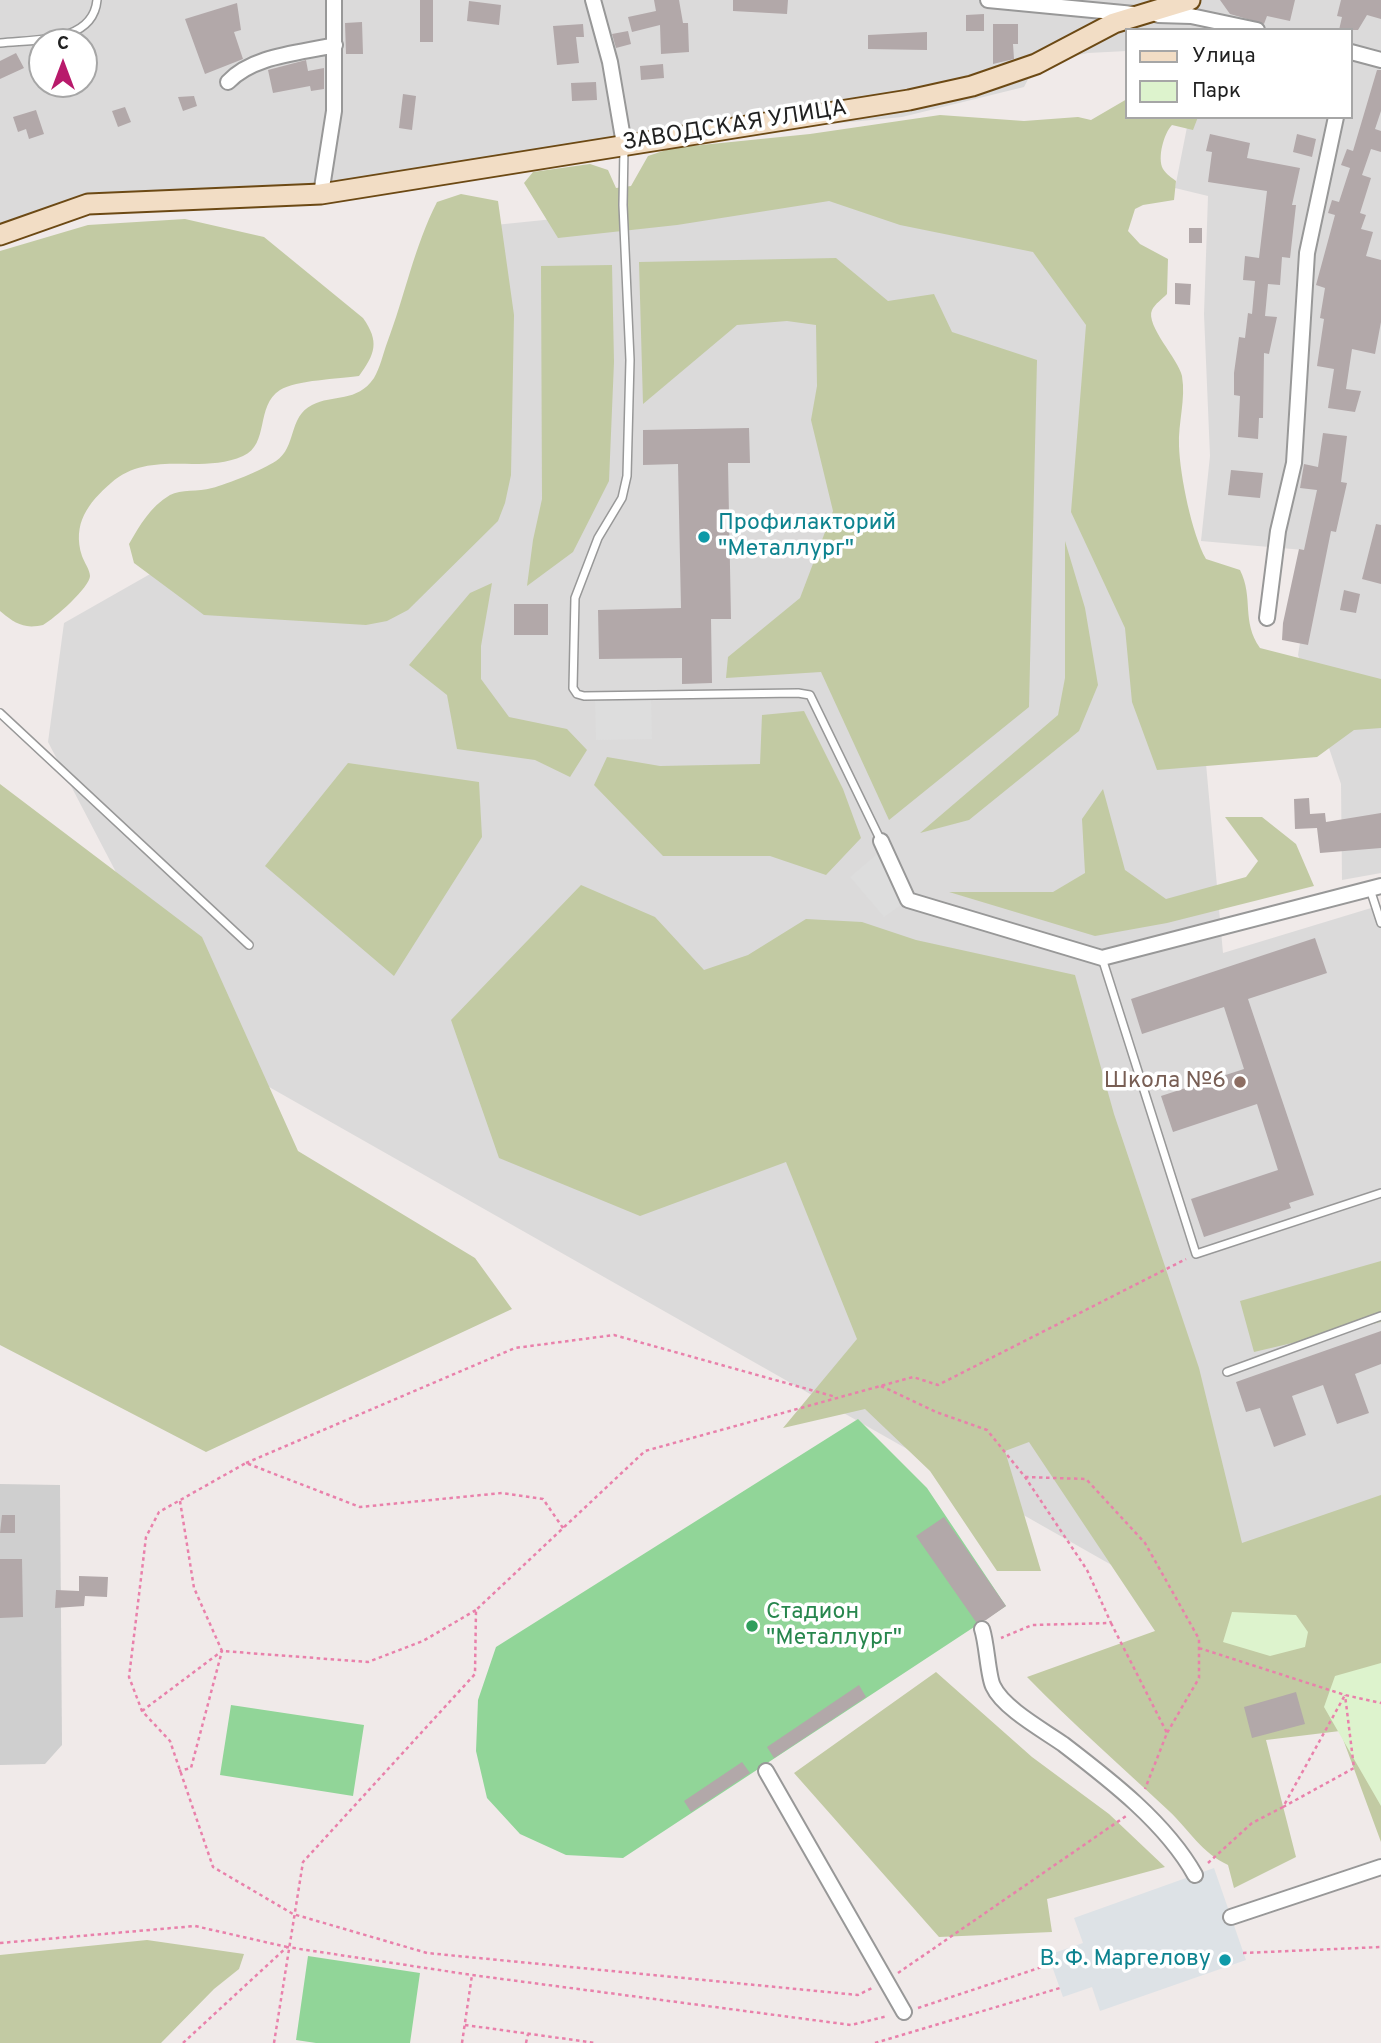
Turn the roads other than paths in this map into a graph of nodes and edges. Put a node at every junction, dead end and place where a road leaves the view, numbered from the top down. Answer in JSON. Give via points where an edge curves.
{"nodes":[{"id":1,"x":97,"y":0,"type":"edge"},
{"id":2,"x":334,"y":0,"type":"edge"},
{"id":3,"x":593,"y":0,"type":"edge"},
{"id":4,"x":988,"y":0,"type":"edge"},
{"id":5,"x":1190,"y":0,"type":"edge"},
{"id":6,"x":1137,"y":14,"type":"junction"},
{"id":7,"x":1248,"y":28,"type":"edge"},
{"id":8,"x":0,"y":43,"type":"edge"},
{"id":9,"x":335,"y":45,"type":"junction"},
{"id":10,"x":1353,"y":53,"type":"edge"},
{"id":11,"x":1381,"y":60,"type":"edge"},
{"id":12,"x":229,"y":82,"type":"dead end"},
{"id":13,"x":1336,"y":119,"type":"edge"},
{"id":14,"x":624,"y":144,"type":"junction"},
{"id":15,"x":320,"y":194,"type":"junction"},
{"id":16,"x":0,"y":235,"type":"edge"},
{"id":17,"x":1267,"y":618,"type":"dead end"},
{"id":18,"x":0,"y":713,"type":"edge"},
{"id":19,"x":881,"y":841,"type":"joint"},
{"id":20,"x":1375,"y":887,"type":"edge"},
{"id":21,"x":1381,"y":923,"type":"edge"},
{"id":22,"x":249,"y":945,"type":"dead end"},
{"id":23,"x":1102,"y":958,"type":"junction"},
{"id":24,"x":1381,"y":1193,"type":"edge"},
{"id":25,"x":1381,"y":1316,"type":"edge"},
{"id":26,"x":1227,"y":1372,"type":"dead end"},
{"id":27,"x":982,"y":1629,"type":"dead end"},
{"id":28,"x":766,"y":1771,"type":"dead end"},
{"id":29,"x":1381,"y":1867,"type":"edge"},
{"id":30,"x":1195,"y":1875,"type":"road end"},
{"id":31,"x":1231,"y":1917,"type":"dead end"},
{"id":32,"x":904,"y":2012,"type":"road end"}],
"edges":[{"from":1,"to":8,"type":"lane","via":[[93,18],[71,34]]},
{"from":2,"to":9,"type":"street"},
{"from":3,"to":14,"type":"street","via":[[610,62]]},
{"from":4,"to":6,"type":"street","name":"ЗАВОДСКАЯ УЛИЦА"},
{"from":5,"to":6,"type":"street","name":"ЗАВОДСКАЯ УЛИЦА"},
{"from":6,"to":7,"type":"street","via":[[1191,16]]},
{"from":6,"to":14,"type":"street","name":"ЗАВОДСКАЯ УЛИЦА","via":[[1036,64],[972,86]]},
{"from":9,"to":12,"type":"street","via":[[261,62]]},
{"from":9,"to":15,"type":"street","via":[[334,111]]},
{"from":10,"to":11,"type":"street"},
{"from":13,"to":17,"type":"street","via":[[1307,254],[1294,463]]},
{"from":14,"to":15,"type":"street","name":"ЗАВОДСКАЯ УЛИЦА"},
{"from":14,"to":19,"type":"lane","via":[[630,360],[627,475],[622,498],[598,538],[575,598],[573,688],[584,696],[810,695]]},
{"from":15,"to":16,"type":"street","name":"ЗАВОДСКАЯ УЛИЦА","via":[[88,204]]},
{"from":18,"to":22,"type":"lane"},
{"from":19,"to":23,"type":"street","via":[[908,900]]},
{"from":20,"to":21,"type":"lane"},
{"from":20,"to":23,"type":"street"},
{"from":23,"to":24,"type":"lane","via":[[1196,1254]]},
{"from":25,"to":26,"type":"lane"},
{"from":27,"to":30,"type":"street","via":[[993,1686],[1015,1710],[1138,1808],[1181,1851]]},
{"from":28,"to":32,"type":"street"},
{"from":29,"to":31,"type":"street"}]}
